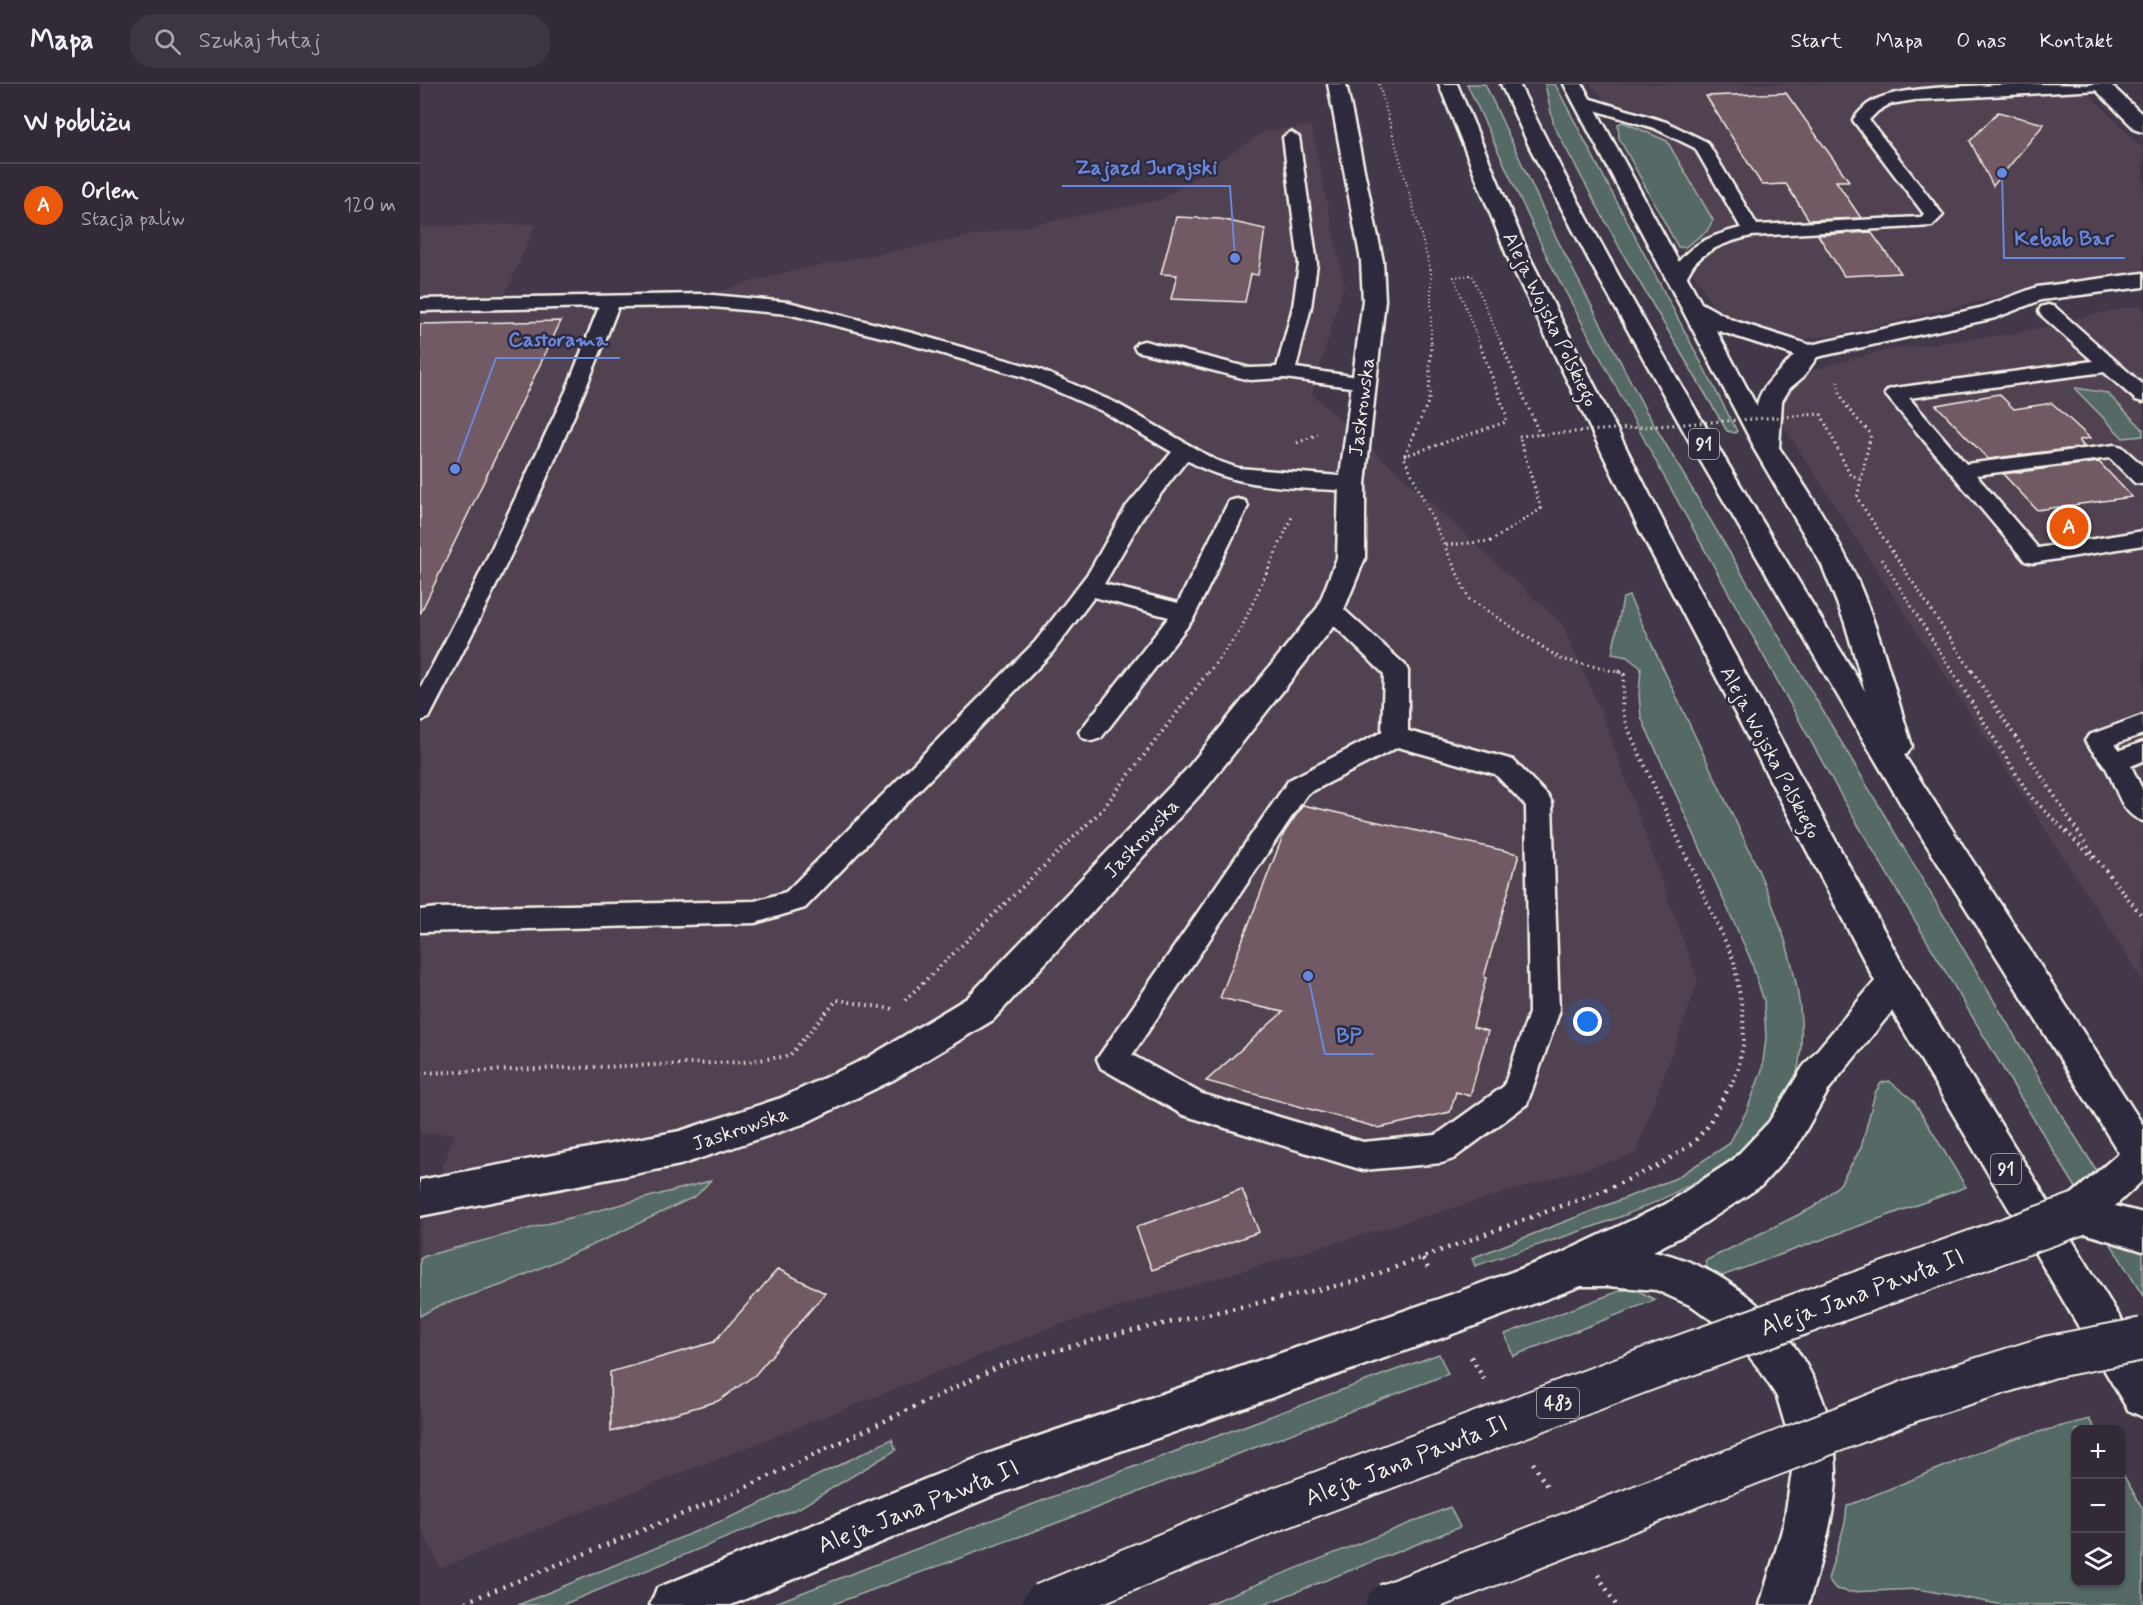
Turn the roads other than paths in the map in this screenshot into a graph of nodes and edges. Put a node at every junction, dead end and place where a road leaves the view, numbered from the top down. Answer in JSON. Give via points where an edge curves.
{"nodes":[{"id":1,"x":1337,"y":84,"type":"edge"},
{"id":2,"x":1448,"y":84,"type":"edge"},
{"id":3,"x":1510,"y":84,"type":"edge"},
{"id":4,"x":2100,"y":85,"type":"edge"},
{"id":5,"x":1577,"y":92,"type":"edge"},
{"id":6,"x":2143,"y":126,"type":"edge"},
{"id":7,"x":1291,"y":137,"type":"dead end"},
{"id":8,"x":1751,"y":231,"type":"junction"},
{"id":9,"x":1677,"y":279,"type":"junction"},
{"id":10,"x":2143,"y":280,"type":"edge"},
{"id":11,"x":2143,"y":299,"type":"edge"},
{"id":12,"x":611,"y":301,"type":"junction"},
{"id":13,"x":420,"y":305,"type":"edge"},
{"id":14,"x":1691,"y":307,"type":"junction"},
{"id":15,"x":2048,"y":311,"type":"junction"},
{"id":16,"x":1987,"y":313,"type":"junction"},
{"id":17,"x":1144,"y":347,"type":"dead end"},
{"id":18,"x":1809,"y":352,"type":"junction"},
{"id":19,"x":2107,"y":362,"type":"junction"},
{"id":20,"x":2143,"y":368,"type":"edge"},
{"id":21,"x":1285,"y":372,"type":"junction"},
{"id":22,"x":1350,"y":381,"type":"junction"},
{"id":23,"x":2143,"y":396,"type":"edge"},
{"id":24,"x":1766,"y":447,"type":"junction"},
{"id":25,"x":1184,"y":450,"type":"junction"},
{"id":26,"x":1961,"y":471,"type":"junction"},
{"id":27,"x":2143,"y":478,"type":"edge"},
{"id":28,"x":1352,"y":484,"type":"junction"},
{"id":29,"x":1237,"y":506,"type":"dead end"},
{"id":30,"x":2143,"y":538,"type":"edge"},
{"id":31,"x":1093,"y":582,"type":"junction"},
{"id":32,"x":1331,"y":610,"type":"junction"},
{"id":33,"x":1185,"y":613,"type":"junction"},
{"id":34,"x":420,"y":712,"type":"edge"},
{"id":35,"x":2143,"y":724,"type":"edge"},
{"id":36,"x":1092,"y":732,"type":"dead end"},
{"id":37,"x":1395,"y":737,"type":"junction"},
{"id":38,"x":2143,"y":751,"type":"edge"},
{"id":39,"x":2116,"y":762,"type":"junction"},
{"id":40,"x":1912,"y":796,"type":"junction"},
{"id":41,"x":2143,"y":811,"type":"edge"},
{"id":42,"x":420,"y":921,"type":"edge"},
{"id":43,"x":1894,"y":983,"type":"junction"},
{"id":44,"x":2143,"y":1160,"type":"edge"},
{"id":45,"x":420,"y":1198,"type":"edge"},
{"id":46,"x":2078,"y":1214,"type":"junction"},
{"id":47,"x":2143,"y":1232,"type":"edge"},
{"id":48,"x":1571,"y":1270,"type":"junction"},
{"id":49,"x":2143,"y":1339,"type":"edge"},
{"id":50,"x":2143,"y":1395,"type":"edge"},
{"id":51,"x":674,"y":1605,"type":"edge"},
{"id":52,"x":1043,"y":1605,"type":"edge"},
{"id":53,"x":1387,"y":1605,"type":"edge"},
{"id":54,"x":1784,"y":1605,"type":"edge"}],
"edges":[{"from":1,"to":22,"type":"main road","name":"Jaskrowska","via":[[1372,261],[1374,300]]},
{"from":2,"to":43,"type":"main road","name":"Aleja Wojska Polskiego","number":"91","via":[[1519,258],[1654,531]]},
{"from":3,"to":40,"type":"main road","number":"91","via":[[1540,148],[1663,373]]},
{"from":4,"to":6,"type":"main road"},
{"from":4,"to":8,"type":"lane","via":[[1915,94],[1872,106],[1861,120],[1934,215],[1932,218],[1926,222]]},
{"from":5,"to":8,"type":"lane","via":[[1701,145]]},
{"from":5,"to":9,"type":"main road"},
{"from":7,"to":21,"type":"lane","via":[[1308,264],[1302,307]]},
{"from":8,"to":9,"type":"lane","via":[[1708,243],[1682,264]]},
{"from":9,"to":14,"type":"main road"},
{"from":10,"to":16,"type":"main road","via":[[2037,294]]},
{"from":11,"to":15,"type":"main road"},
{"from":12,"to":13,"type":"lane"},
{"from":12,"to":25,"type":"lane","via":[[702,300],[788,308],[905,337],[1031,373],[1109,407]]},
{"from":12,"to":34,"type":"lane","via":[[576,391],[484,590]]},
{"from":14,"to":18,"type":"main road","via":[[1724,325]]},
{"from":14,"to":24,"type":"main road"},
{"from":15,"to":16,"type":"main road"},
{"from":15,"to":19,"type":"lane"},
{"from":16,"to":18,"type":"main road"},
{"from":17,"to":21,"type":"lane","via":[[1250,374]]},
{"from":18,"to":24,"type":"main road","via":[[1770,401]]},
{"from":19,"to":20,"type":"lane"},
{"from":19,"to":23,"type":"lane"},
{"from":19,"to":26,"type":"lane","via":[[1895,394]]},
{"from":21,"to":22,"type":"lane"},
{"from":22,"to":28,"type":"main road","name":"Jaskrowska"},
{"from":24,"to":40,"type":"main road","via":[[1844,582]]},
{"from":25,"to":28,"type":"lane","via":[[1234,474]]},
{"from":25,"to":31,"type":"lane","via":[[1134,512]]},
{"from":26,"to":27,"type":"lane","via":[[2115,451]]},
{"from":26,"to":30,"type":"lane","via":[[2033,556]]},
{"from":28,"to":32,"type":"main road","name":"Jaskrowska","via":[[1352,558]]},
{"from":29,"to":33,"type":"lane"},
{"from":31,"to":33,"type":"lane"},
{"from":31,"to":42,"type":"lane","via":[[1043,648],[795,900],[755,912]]},
{"from":32,"to":37,"type":"lane","via":[[1396,671]]},
{"from":32,"to":45,"type":"main road","name":"Jaskrowska","via":[[1197,778],[980,1009],[880,1068],[790,1112],[680,1148]]},
{"from":33,"to":36,"type":"lane"},
{"from":35,"to":39,"type":"lane","via":[[2097,741]]},
{"from":37,"to":37,"type":"lane","via":[[1298,787],[1113,1059],[1194,1105],[1363,1155],[1442,1149],[1516,1094],[1544,1013],[1539,803],[1504,768]]},
{"from":38,"to":39,"type":"lane"},
{"from":39,"to":41,"type":"lane"},
{"from":40,"to":44,"type":"main road","number":"91"},
{"from":43,"to":48,"type":"main road","via":[[1816,1078],[1783,1134],[1747,1173],[1680,1217]]},
{"from":43,"to":50,"type":"main road","name":"Aleja Wojska Polskiego","number":"91"},
{"from":44,"to":46,"type":"main road"},
{"from":46,"to":47,"type":"main road"},
{"from":46,"to":52,"type":"main road","name":"Aleja Jana Pawła II","number":"483","bridge":true,"via":[[1650,1368],[1339,1486]]},
{"from":48,"to":51,"type":"main road","name":"Aleja Jana Pawła II","via":[[990,1475]]},
{"from":48,"to":54,"type":"main road","via":[[1615,1266],[1677,1277],[1712,1295],[1743,1318],[1787,1373],[1808,1425],[1814,1471],[1808,1515]]},
{"from":49,"to":53,"type":"main road","bridge":true,"via":[[2040,1361],[1919,1397]]}]}
